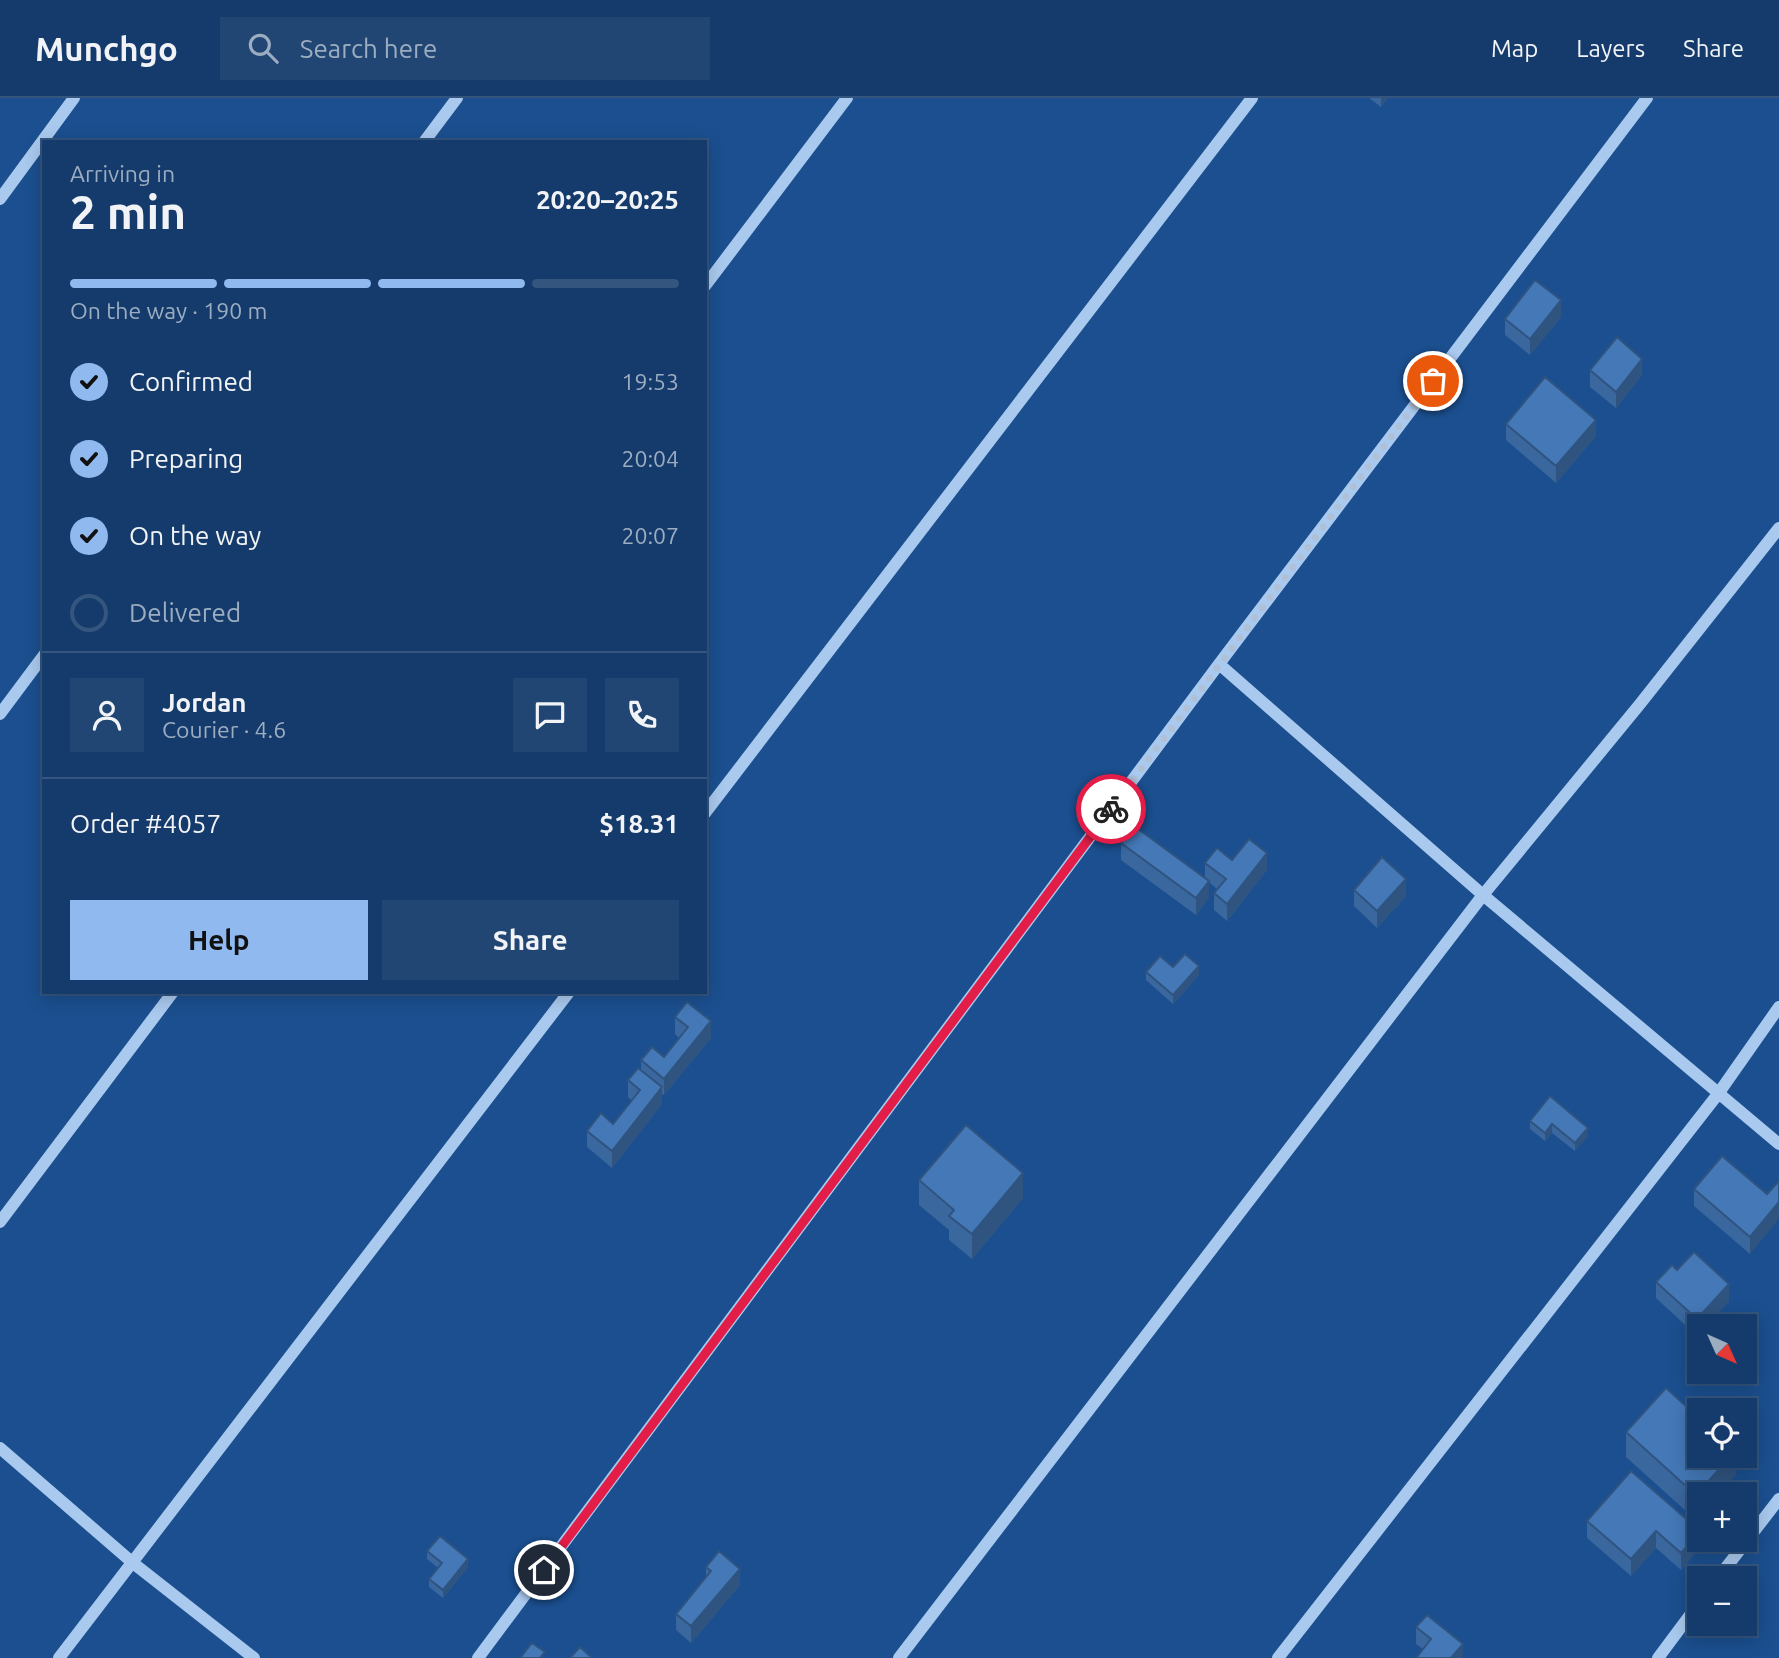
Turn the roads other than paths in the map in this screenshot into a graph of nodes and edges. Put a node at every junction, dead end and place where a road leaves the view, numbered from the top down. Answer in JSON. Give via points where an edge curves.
{"nodes":[{"id":1,"x":74,"y":98,"type":"edge"},
{"id":2,"x":457,"y":98,"type":"edge"},
{"id":3,"x":847,"y":98,"type":"edge"},
{"id":4,"x":1252,"y":98,"type":"edge"},
{"id":5,"x":1647,"y":98,"type":"edge"},
{"id":6,"x":43,"y":140,"type":"edge"},
{"id":7,"x":426,"y":140,"type":"edge"},
{"id":8,"x":42,"y":141,"type":"edge"},
{"id":9,"x":0,"y":198,"type":"edge"},
{"id":10,"x":707,"y":283,"type":"edge"},
{"id":11,"x":1779,"y":528,"type":"edge"},
{"id":12,"x":42,"y":658,"type":"edge"},
{"id":13,"x":1219,"y":664,"type":"junction"},
{"id":14,"x":0,"y":714,"type":"edge"},
{"id":15,"x":707,"y":810,"type":"edge"},
{"id":16,"x":1483,"y":895,"type":"junction"},
{"id":17,"x":171,"y":994,"type":"edge"},
{"id":18,"x":567,"y":994,"type":"edge"},
{"id":19,"x":1779,"y":1007,"type":"edge"},
{"id":20,"x":1718,"y":1094,"type":"junction"},
{"id":21,"x":1779,"y":1143,"type":"edge"},
{"id":22,"x":0,"y":1222,"type":"edge"},
{"id":23,"x":0,"y":1448,"type":"edge"},
{"id":24,"x":1779,"y":1499,"type":"edge"},
{"id":25,"x":133,"y":1563,"type":"junction"},
{"id":26,"x":1727,"y":1566,"type":"edge"},
{"id":27,"x":1687,"y":1620,"type":"edge"},
{"id":28,"x":59,"y":1658,"type":"edge"},
{"id":29,"x":254,"y":1658,"type":"edge"},
{"id":30,"x":478,"y":1658,"type":"edge"},
{"id":31,"x":899,"y":1658,"type":"edge"},
{"id":32,"x":1278,"y":1658,"type":"edge"},
{"id":33,"x":1658,"y":1658,"type":"edge"}],
"edges":[{"from":1,"to":6,"type":"street"},
{"from":2,"to":7,"type":"street"},
{"from":3,"to":10,"type":"street"},
{"from":4,"to":15,"type":"street"},
{"from":5,"to":13,"type":"street"},
{"from":8,"to":9,"type":"street"},
{"from":11,"to":16,"type":"street"},
{"from":12,"to":14,"type":"street"},
{"from":13,"to":16,"type":"street"},
{"from":13,"to":30,"type":"street"},
{"from":16,"to":20,"type":"street"},
{"from":16,"to":31,"type":"street"},
{"from":17,"to":22,"type":"street"},
{"from":18,"to":25,"type":"street"},
{"from":19,"to":20,"type":"street"},
{"from":20,"to":21,"type":"street"},
{"from":20,"to":32,"type":"street"},
{"from":23,"to":25,"type":"street"},
{"from":24,"to":26,"type":"street"},
{"from":25,"to":28,"type":"street"},
{"from":25,"to":29,"type":"street"},
{"from":27,"to":33,"type":"street"}]}
